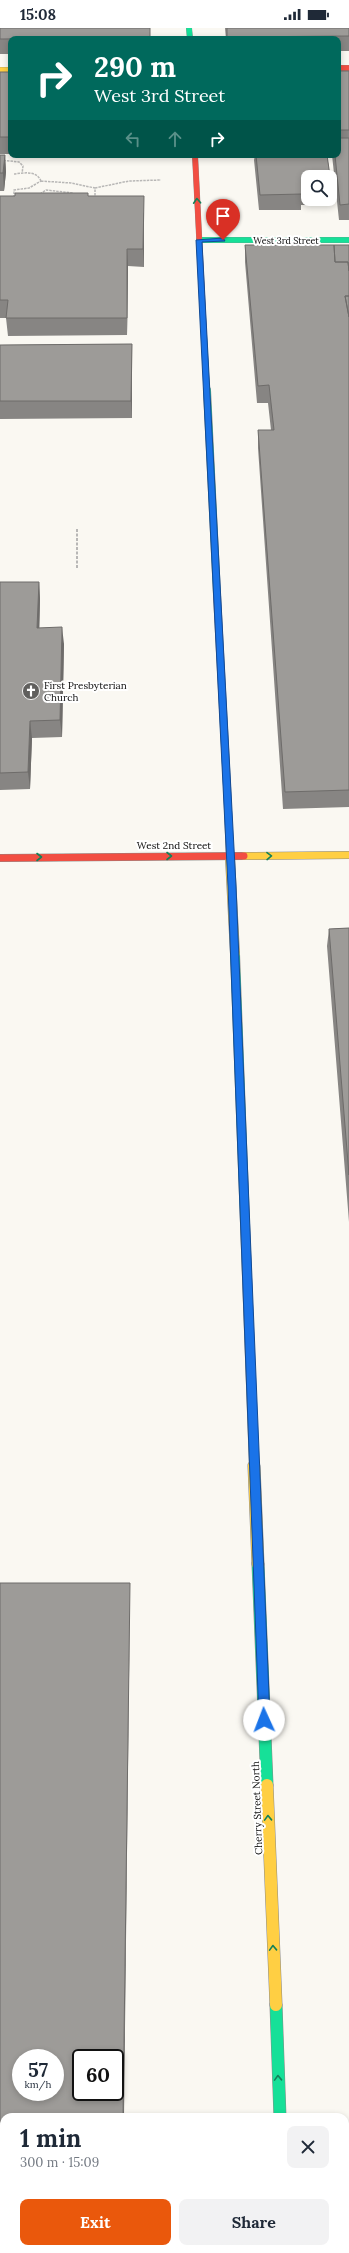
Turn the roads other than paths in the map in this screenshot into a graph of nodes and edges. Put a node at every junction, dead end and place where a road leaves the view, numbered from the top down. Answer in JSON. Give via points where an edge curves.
{"nodes":[{"id":1,"x":195,"y":158,"type":"edge"},
{"id":2,"x":199,"y":240,"type":"junction"},
{"id":3,"x":349,"y":240,"type":"edge"},
{"id":4,"x":349,"y":855,"type":"edge"},
{"id":5,"x":230,"y":856,"type":"junction"},
{"id":6,"x":0,"y":858,"type":"edge"},
{"id":7,"x":280,"y":2113,"type":"edge"}],
"edges":[{"from":2,"to":1,"type":"main road","name":"Cherry Street North","one_way":true},
{"from":2,"to":3,"type":"main road","name":"West 3rd Street"},
{"from":2,"to":5,"type":"main road","name":"Cherry Street North"},
{"from":5,"to":4,"type":"main road","name":"West 2nd Street","one_way":true},
{"from":6,"to":5,"type":"main road","name":"West 2nd Street","one_way":true},
{"from":7,"to":5,"type":"main road","name":"Cherry Street North","one_way":true}]}
